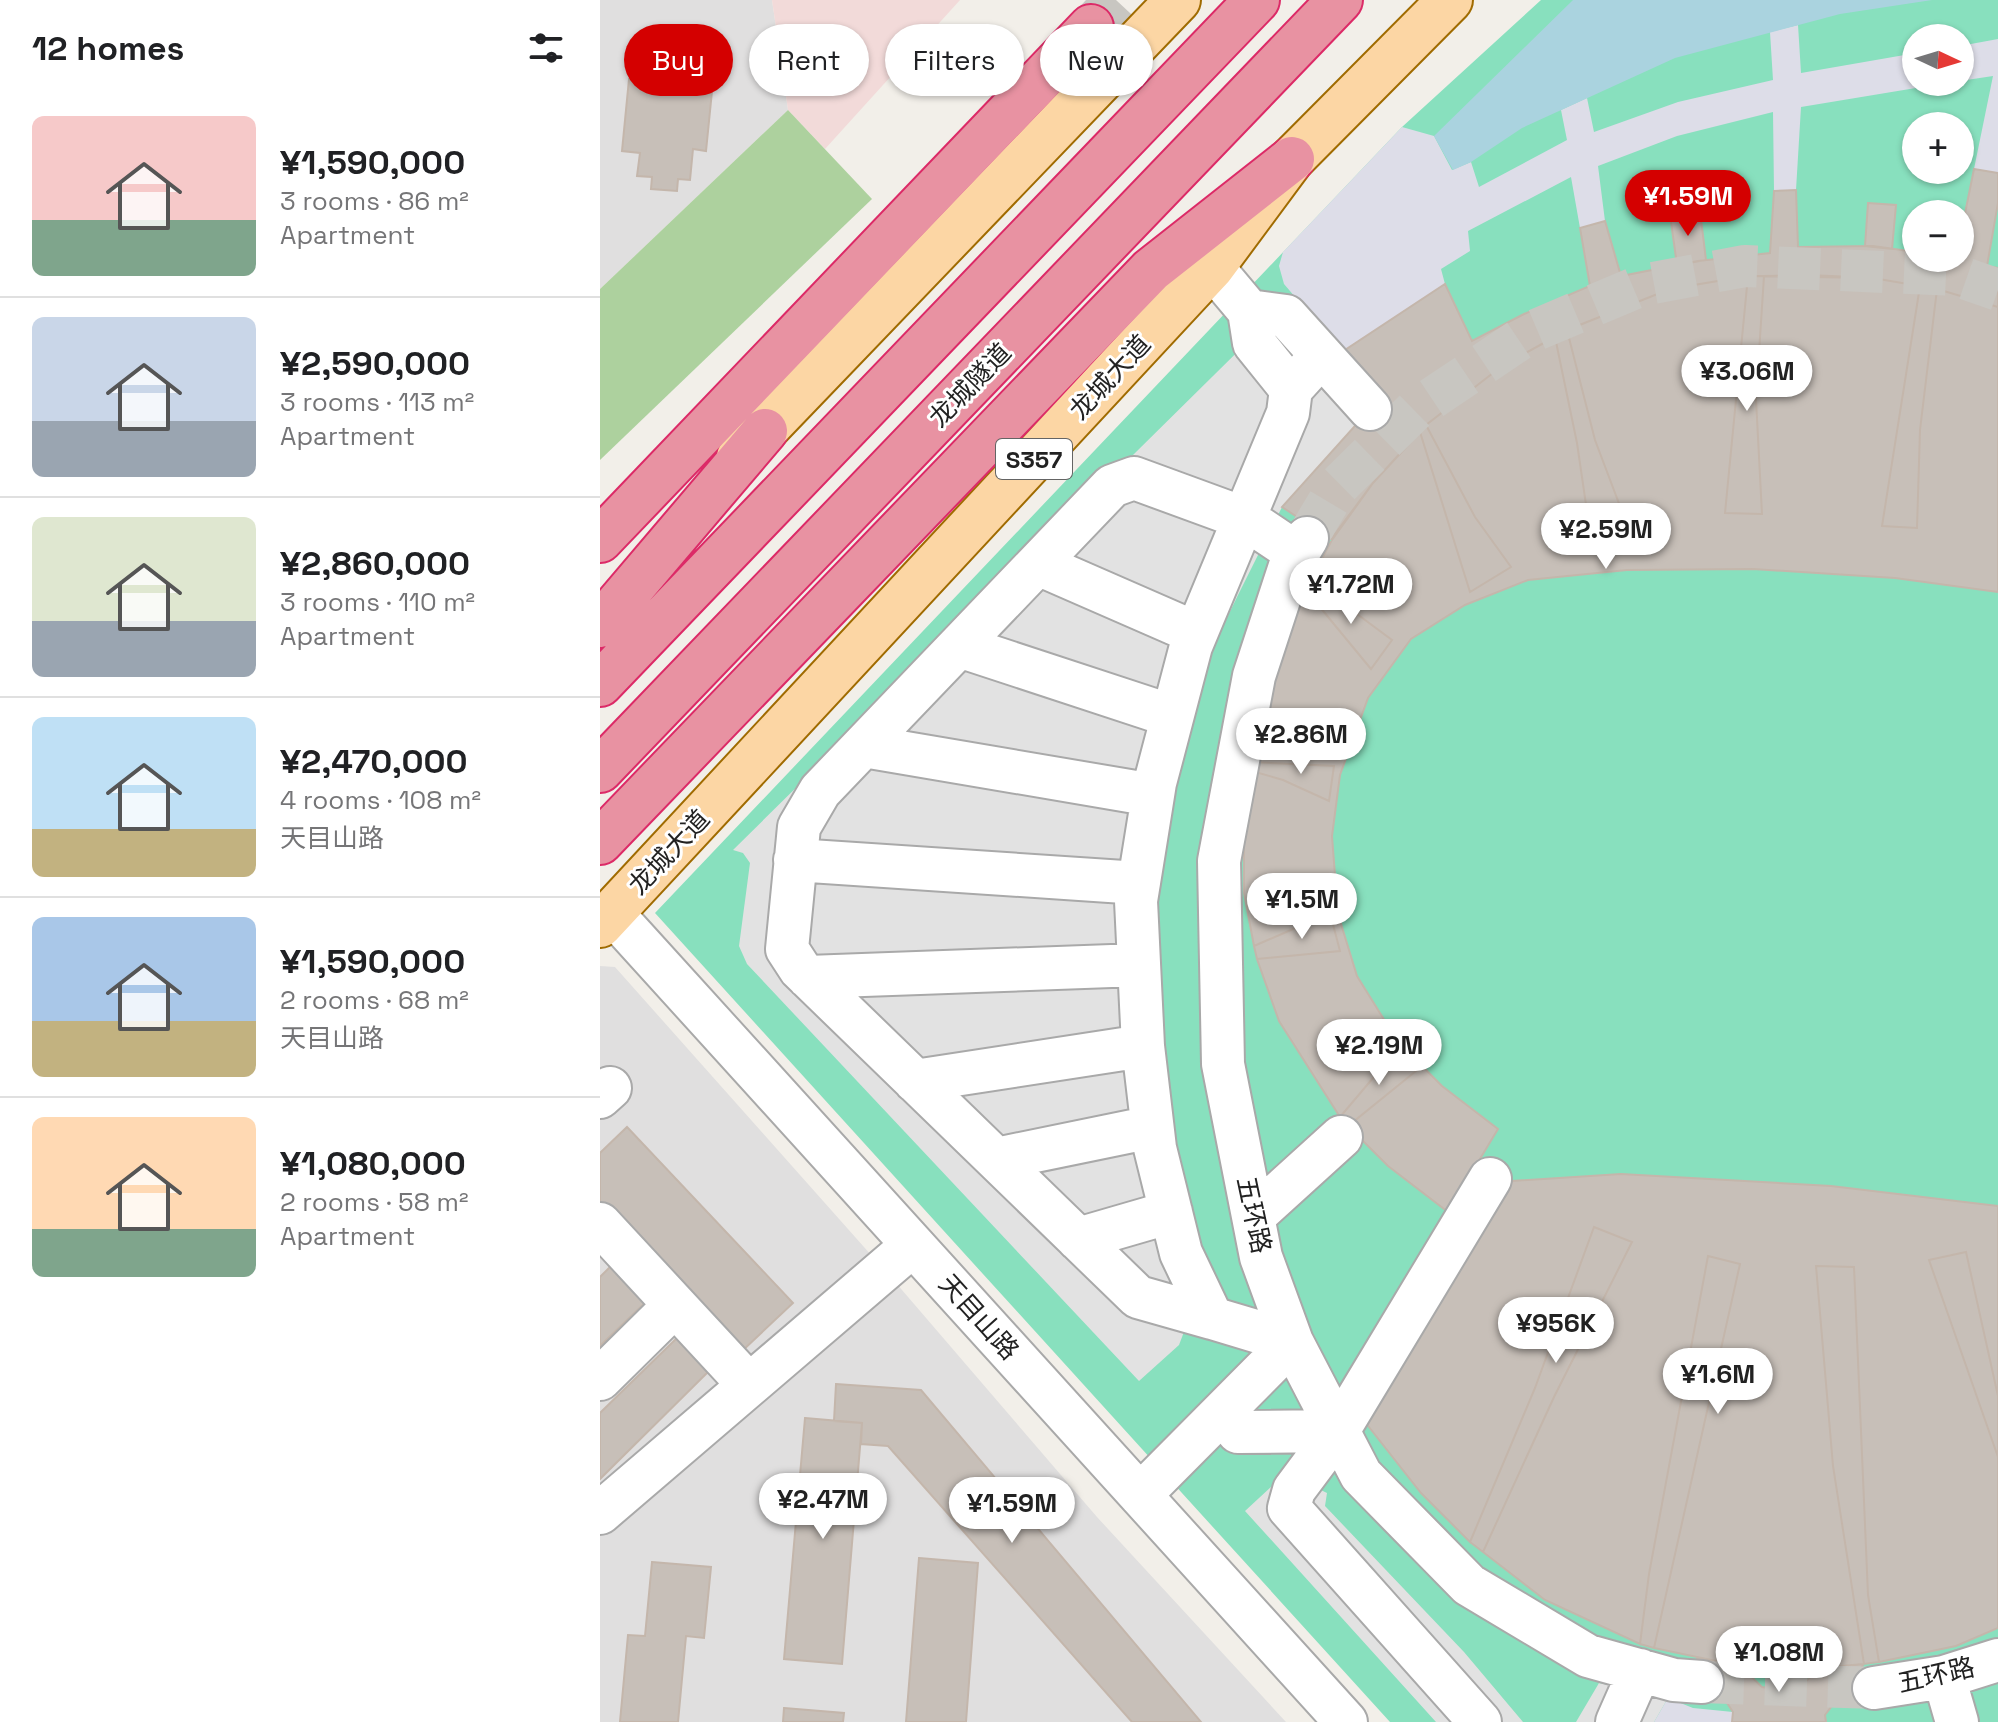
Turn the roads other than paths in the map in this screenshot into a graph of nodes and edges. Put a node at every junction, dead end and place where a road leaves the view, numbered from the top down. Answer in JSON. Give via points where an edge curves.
{"nodes":[{"id":1,"x":1178,"y":0,"type":"edge"},
{"id":2,"x":1257,"y":0,"type":"edge"},
{"id":3,"x":1340,"y":0,"type":"edge"},
{"id":4,"x":1450,"y":0,"type":"edge"},
{"id":5,"x":1040,"y":80,"type":"edge"},
{"id":6,"x":1292,"y":159,"type":"junction"},
{"id":7,"x":1212,"y":267,"type":"junction"},
{"id":8,"x":1249,"y":311,"type":"junction"},
{"id":9,"x":1321,"y":356,"type":"junction"},
{"id":10,"x":1291,"y":389,"type":"junction"},
{"id":11,"x":1370,"y":409,"type":"dead end"},
{"id":12,"x":765,"y":431,"type":"junction"},
{"id":13,"x":1246,"y":519,"type":"junction"},
{"id":14,"x":600,"y":540,"type":"edge"},
{"id":15,"x":1038,"y":564,"type":"junction"},
{"id":16,"x":600,"y":600,"type":"edge"},
{"id":17,"x":600,"y":625,"type":"edge"},
{"id":18,"x":1196,"y":633,"type":"junction"},
{"id":19,"x":959,"y":646,"type":"junction"},
{"id":20,"x":600,"y":684,"type":"edge"},
{"id":21,"x":1172,"y":716,"type":"junction"},
{"id":22,"x":864,"y":746,"type":"junction"},
{"id":23,"x":600,"y":770,"type":"edge"},
{"id":24,"x":1153,"y":795,"type":"junction"},
{"id":25,"x":600,"y":842,"type":"edge"},
{"id":26,"x":795,"y":860,"type":"junction"},
{"id":27,"x":1139,"y":883,"type":"junction"},
{"id":28,"x":606,"y":919,"type":"edge"},
{"id":29,"x":1139,"y":965,"type":"junction"},
{"id":30,"x":808,"y":977,"type":"junction"},
{"id":31,"x":1143,"y":1046,"type":"junction"},
{"id":32,"x":915,"y":1081,"type":"junction"},
{"id":33,"x":1152,"y":1127,"type":"junction"},
{"id":34,"x":1341,"y":1137,"type":"dead end"},
{"id":35,"x":996,"y":1159,"type":"junction"},
{"id":36,"x":1490,"y":1179,"type":"dead end"},
{"id":37,"x":1171,"y":1212,"type":"junction"},
{"id":38,"x":1254,"y":1216,"type":"junction"},
{"id":39,"x":603,"y":1232,"type":"edge"},
{"id":40,"x":1078,"y":1239,"type":"junction"},
{"id":41,"x":913,"y":1245,"type":"junction"},
{"id":42,"x":675,"y":1305,"type":"junction"},
{"id":43,"x":1212,"y":1318,"type":"junction"},
{"id":44,"x":1298,"y":1354,"type":"junction"},
{"id":45,"x":600,"y":1379,"type":"edge"},
{"id":46,"x":749,"y":1385,"type":"junction"},
{"id":47,"x":1338,"y":1431,"type":"junction"},
{"id":48,"x":1238,"y":1432,"type":"junction"},
{"id":49,"x":1149,"y":1504,"type":"junction"},
{"id":50,"x":600,"y":1513,"type":"edge"},
{"id":51,"x":1998,"y":1660,"type":"edge"},
{"id":52,"x":1640,"y":1670,"type":"junction"},
{"id":53,"x":1944,"y":1677,"type":"junction"},
{"id":54,"x":1702,"y":1682,"type":"tunnel mouth"},
{"id":55,"x":1874,"y":1688,"type":"tunnel mouth"},
{"id":56,"x":1346,"y":1722,"type":"edge"},
{"id":57,"x":1480,"y":1722,"type":"edge"},
{"id":58,"x":1617,"y":1722,"type":"edge"},
{"id":59,"x":1957,"y":1722,"type":"edge"}],
"edges":[{"from":1,"to":12,"type":"main road"},
{"from":2,"to":20,"type":"highway"},
{"from":3,"to":23,"type":"highway","name":"龙城隧道"},
{"from":4,"to":6,"type":"main road","name":"龙城大道","number":"S357"},
{"from":5,"to":14,"type":"highway"},
{"from":6,"to":7,"type":"main road","name":"龙城大道","number":"S357"},
{"from":6,"to":25,"type":"highway","via":[[1151,270]]},
{"from":7,"to":8,"type":"street"},
{"from":7,"to":28,"type":"main road","name":"龙城大道","number":"S357"},
{"from":8,"to":9,"type":"street","via":[[1286,316]]},
{"from":8,"to":10,"type":"street","via":[[1254,343]]},
{"from":9,"to":10,"type":"street"},
{"from":9,"to":11,"type":"street"},
{"from":10,"to":13,"type":"street","via":[[1288,413]]},
{"from":12,"to":16,"type":"main road"},
{"from":12,"to":17,"type":"highway"},
{"from":13,"to":15,"type":"street","via":[[1134,478],[1112,486]]},
{"from":13,"to":18,"type":"street"},
{"from":13,"to":38,"type":"street","name":"五环路","via":[[1302,546],[1254,676],[1219,861],[1223,1064]]},
{"from":15,"to":18,"type":"street"},
{"from":15,"to":19,"type":"street"},
{"from":18,"to":21,"type":"street"},
{"from":19,"to":21,"type":"street"},
{"from":19,"to":22,"type":"street"},
{"from":21,"to":24,"type":"street"},
{"from":22,"to":24,"type":"street"},
{"from":22,"to":26,"type":"street","via":[[820,791],[799,827]]},
{"from":24,"to":27,"type":"street"},
{"from":26,"to":27,"type":"street"},
{"from":26,"to":30,"type":"street","via":[[787,949]]},
{"from":27,"to":29,"type":"street"},
{"from":28,"to":41,"type":"street","name":"天目山路"},
{"from":29,"to":30,"type":"street"},
{"from":29,"to":31,"type":"street"},
{"from":30,"to":32,"type":"street"},
{"from":31,"to":32,"type":"street"},
{"from":31,"to":33,"type":"street"},
{"from":32,"to":35,"type":"street"},
{"from":33,"to":35,"type":"street"},
{"from":33,"to":37,"type":"street"},
{"from":34,"to":38,"type":"street"},
{"from":35,"to":40,"type":"street"},
{"from":36,"to":47,"type":"street"},
{"from":37,"to":40,"type":"street"},
{"from":37,"to":43,"type":"street","via":[[1181,1253]]},
{"from":38,"to":44,"type":"street","name":"五环路","via":[[1261,1257]]},
{"from":39,"to":42,"type":"street"},
{"from":40,"to":43,"type":"street","via":[[1138,1297]]},
{"from":41,"to":46,"type":"street"},
{"from":41,"to":49,"type":"street","name":"天目山路"},
{"from":42,"to":45,"type":"street"},
{"from":42,"to":46,"type":"street"},
{"from":43,"to":44,"type":"street"},
{"from":44,"to":47,"type":"street","name":"五环路"},
{"from":44,"to":48,"type":"street"},
{"from":44,"to":49,"type":"street"},
{"from":46,"to":50,"type":"street"},
{"from":47,"to":48,"type":"street"},
{"from":47,"to":52,"type":"street","name":"五环路","via":[[1361,1475],[1469,1585],[1588,1656]]},
{"from":47,"to":57,"type":"street","via":[[1294,1490],[1289,1508]]},
{"from":48,"to":49,"type":"street"},
{"from":49,"to":56,"type":"street","name":"天目山路"},
{"from":51,"to":53,"type":"street","name":"五环路"},
{"from":52,"to":54,"type":"street","name":"五环路"},
{"from":52,"to":58,"type":"street"},
{"from":53,"to":55,"type":"street","name":"五环路"},
{"from":53,"to":59,"type":"street"}]}
